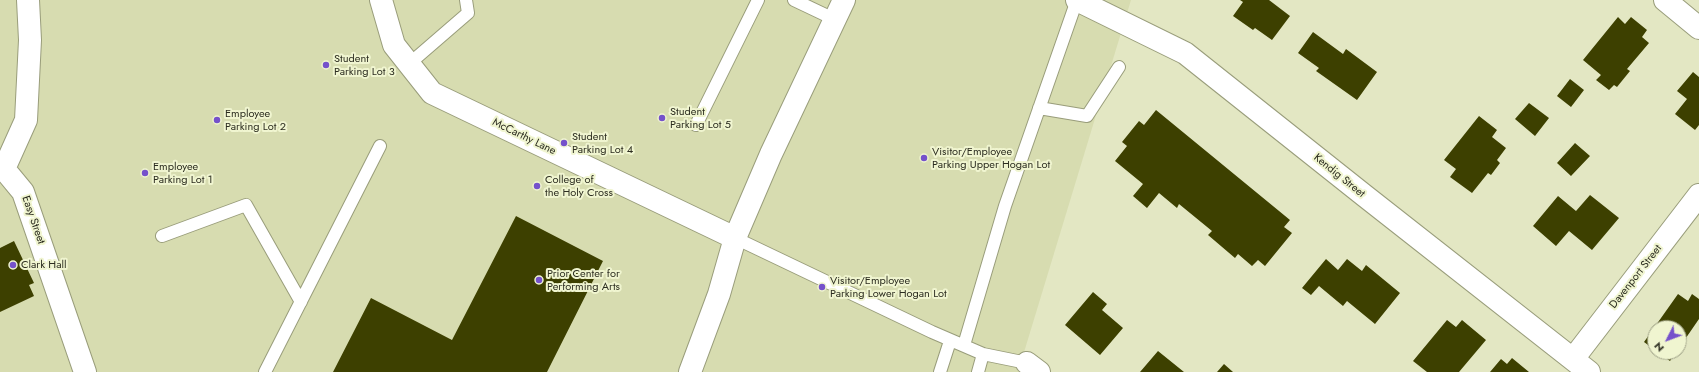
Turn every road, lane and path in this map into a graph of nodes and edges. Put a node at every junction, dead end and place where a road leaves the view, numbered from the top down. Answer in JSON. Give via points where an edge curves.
{"nodes":[{"id":1,"x":28,"y":0,"type":"edge"},
{"id":2,"x":381,"y":0,"type":"edge"},
{"id":3,"x":466,"y":0,"type":"edge"},
{"id":4,"x":758,"y":0,"type":"edge"},
{"id":5,"x":794,"y":0,"type":"edge"},
{"id":6,"x":844,"y":0,"type":"edge"},
{"id":7,"x":1077,"y":0,"type":"edge"},
{"id":8,"x":1665,"y":0,"type":"edge"},
{"id":9,"x":834,"y":19,"type":"junction"},
{"id":10,"x":1699,"y":28,"type":"edge"},
{"id":11,"x":409,"y":64,"type":"junction"},
{"id":12,"x":1119,"y":67,"type":"dead end"},
{"id":13,"x":1039,"y":108,"type":"junction"},
{"id":14,"x":696,"y":125,"type":"dead end"},
{"id":15,"x":380,"y":146,"type":"dead end"},
{"id":16,"x":2,"y":168,"type":"edge"},
{"id":17,"x":1699,"y":195,"type":"edge"},
{"id":18,"x":162,"y":236,"type":"dead end"},
{"id":19,"x":735,"y":238,"type":"junction"},
{"id":20,"x":301,"y":302,"type":"junction"},
{"id":21,"x":950,"y":340,"type":"junction"},
{"id":22,"x":964,"y":345,"type":"junction"},
{"id":23,"x":983,"y":354,"type":"junction"},
{"id":24,"x":1573,"y":359,"type":"junction"},
{"id":25,"x":1033,"y":367,"type":"edge"},
{"id":26,"x":82,"y":372,"type":"edge"},
{"id":27,"x":265,"y":372,"type":"edge"},
{"id":28,"x":690,"y":372,"type":"edge"},
{"id":29,"x":940,"y":372,"type":"edge"},
{"id":30,"x":978,"y":372,"type":"edge"},
{"id":31,"x":1589,"y":372,"type":"edge"}],
"edges":[{"from":1,"to":16,"type":"street","name":"Easy Street","via":[[30,40],[26,120]]},
{"from":2,"to":11,"type":"street","name":"McCarthy Lane","via":[[394,45]]},
{"from":3,"to":11,"type":"lane","via":[[468,13]]},
{"from":4,"to":14,"type":"lane"},
{"from":5,"to":9,"type":"lane"},
{"from":6,"to":9,"type":"street"},
{"from":7,"to":13,"type":"lane"},
{"from":7,"to":24,"type":"street","name":"Kendig Street","via":[[1185,53]]},
{"from":8,"to":10,"type":"street"},
{"from":9,"to":19,"type":"street"},
{"from":11,"to":19,"type":"street","name":"McCarthy Lane","via":[[432,93]]},
{"from":12,"to":13,"type":"lane","via":[[1087,116]]},
{"from":13,"to":22,"type":"lane"},
{"from":15,"to":20,"type":"lane"},
{"from":16,"to":26,"type":"street","name":"Easy Street","via":[[23,192]]},
{"from":17,"to":24,"type":"street","name":"Davenport Street"},
{"from":18,"to":20,"type":"lane","via":[[246,205]]},
{"from":19,"to":21,"type":"lane"},
{"from":19,"to":28,"type":"street","via":[[719,294]]},
{"from":20,"to":27,"type":"lane"},
{"from":21,"to":22,"type":"lane"},
{"from":21,"to":29,"type":"lane"},
{"from":22,"to":23,"type":"lane"},
{"from":23,"to":25,"type":"lane"},
{"from":23,"to":30,"type":"lane"},
{"from":24,"to":31,"type":"street","name":"Kendig Street"}]}
